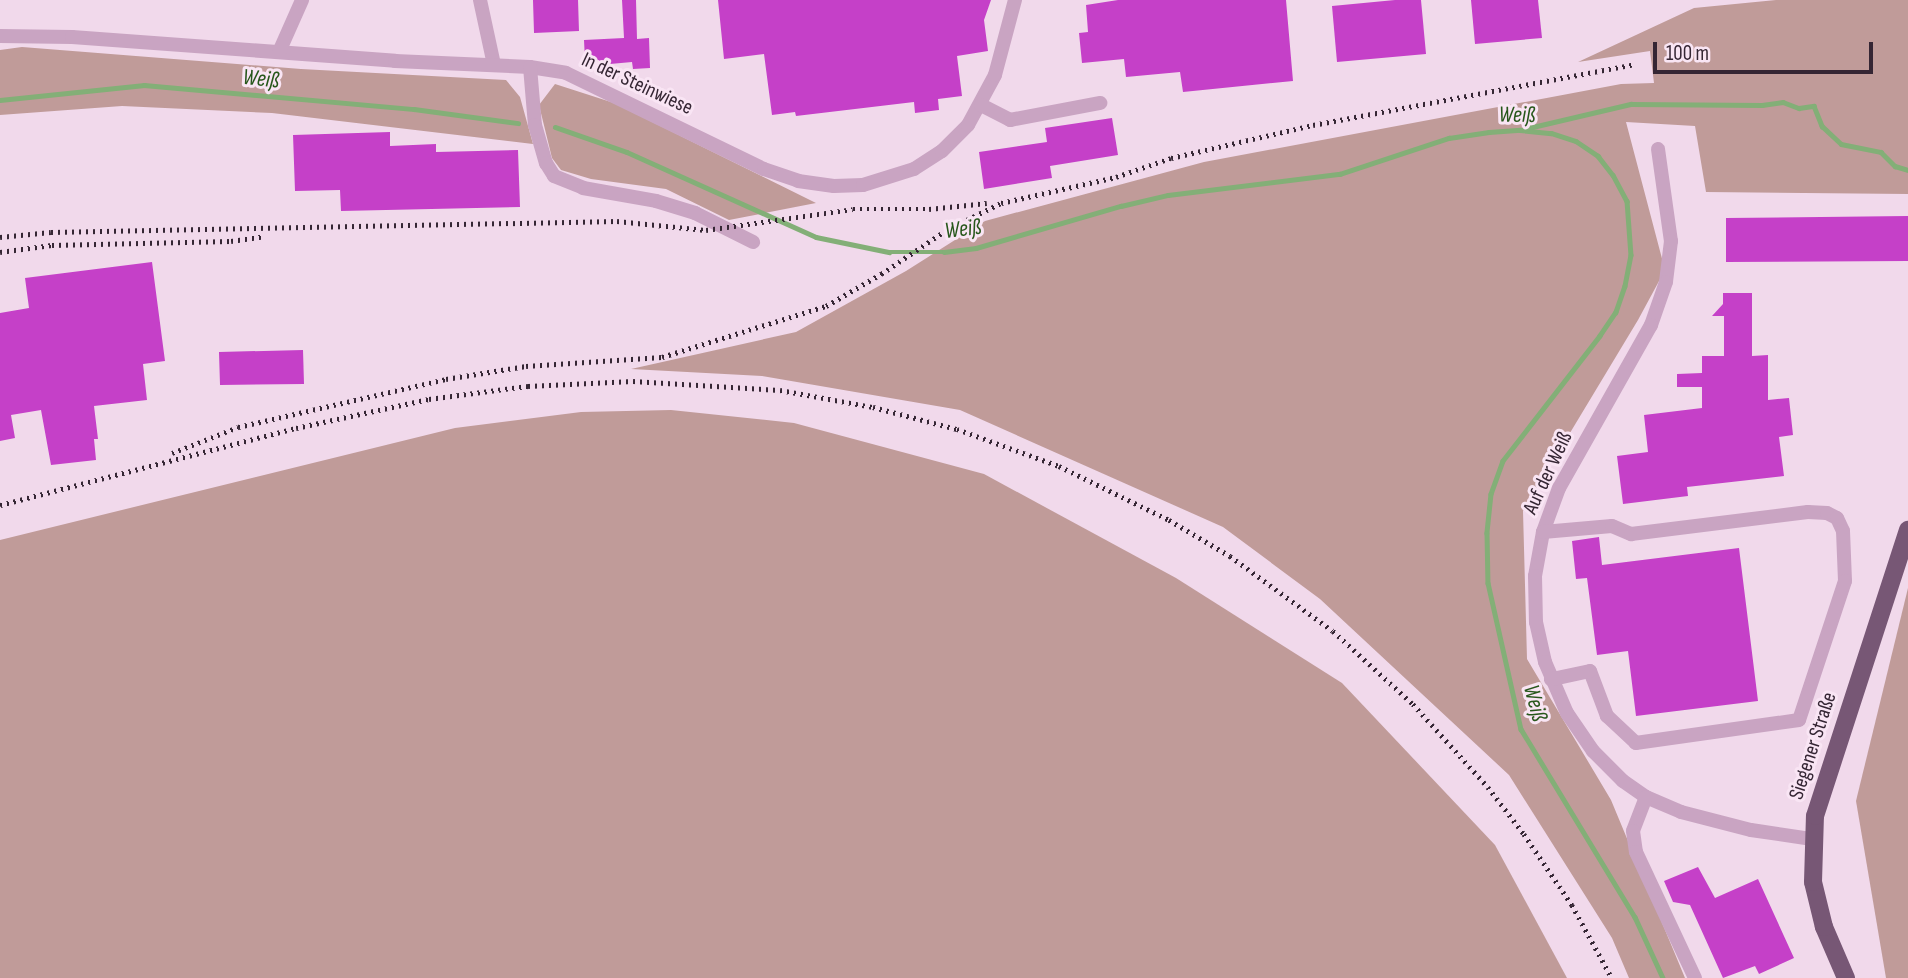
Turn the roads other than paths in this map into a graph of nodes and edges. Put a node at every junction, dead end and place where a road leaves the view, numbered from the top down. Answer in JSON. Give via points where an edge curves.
{"nodes":[{"id":1,"x":302,"y":0,"type":"edge"},
{"id":2,"x":480,"y":0,"type":"edge"},
{"id":3,"x":1015,"y":0,"type":"edge"},
{"id":4,"x":0,"y":36,"type":"edge"},
{"id":5,"x":279,"y":52,"type":"junction"},
{"id":6,"x":494,"y":65,"type":"junction"},
{"id":7,"x":530,"y":67,"type":"junction"},
{"id":8,"x":1100,"y":103,"type":"dead end"},
{"id":9,"x":981,"y":105,"type":"junction"},
{"id":10,"x":1658,"y":149,"type":"dead end"},
{"id":11,"x":753,"y":242,"type":"dead end"},
{"id":12,"x":1908,"y":530,"type":"edge"},
{"id":13,"x":1543,"y":532,"type":"junction"},
{"id":14,"x":1551,"y":679,"type":"junction"},
{"id":15,"x":1646,"y":797,"type":"junction"},
{"id":16,"x":1812,"y":839,"type":"junction"},
{"id":17,"x":1695,"y":978,"type":"edge"},
{"id":18,"x":1846,"y":978,"type":"edge"}],
"edges":[{"from":1,"to":5,"type":"street"},
{"from":2,"to":6,"type":"street"},
{"from":3,"to":9,"type":"street","name":"In der Steinwiese","via":[[995,75]]},
{"from":4,"to":5,"type":"street","name":"In der Steinwiese"},
{"from":5,"to":6,"type":"street","name":"In der Steinwiese"},
{"from":6,"to":7,"type":"street","name":"In der Steinwiese"},
{"from":7,"to":9,"type":"street","name":"In der Steinwiese","via":[[566,73],[764,169],[834,186],[863,185],[914,169],[942,151]]},
{"from":7,"to":11,"type":"street","via":[[535,125],[554,176],[583,188],[695,213]]},
{"from":8,"to":9,"type":"street","via":[[1010,120]]},
{"from":10,"to":13,"type":"street","name":"Auf der Weiß","via":[[1671,241],[1666,282],[1651,325],[1559,488]]},
{"from":12,"to":16,"type":"main road","name":"Siegener Straße","via":[[1825,783]]},
{"from":13,"to":14,"type":"street","name":"Auf der Weiß","via":[[1535,576],[1536,622]]},
{"from":13,"to":14,"type":"street","via":[[1612,526],[1631,534],[1808,512],[1837,518],[1843,531],[1845,581],[1799,720],[1636,743],[1607,716],[1590,671]]},
{"from":14,"to":15,"type":"street","name":"Auf der Weiß","via":[[1593,751]]},
{"from":15,"to":16,"type":"street","name":"Auf der Weiß","via":[[1728,824]]},
{"from":15,"to":17,"type":"street","via":[[1633,831],[1636,852]]},
{"from":16,"to":18,"type":"main road","name":"Siegener Straße","via":[[1813,882],[1824,927]]}]}
